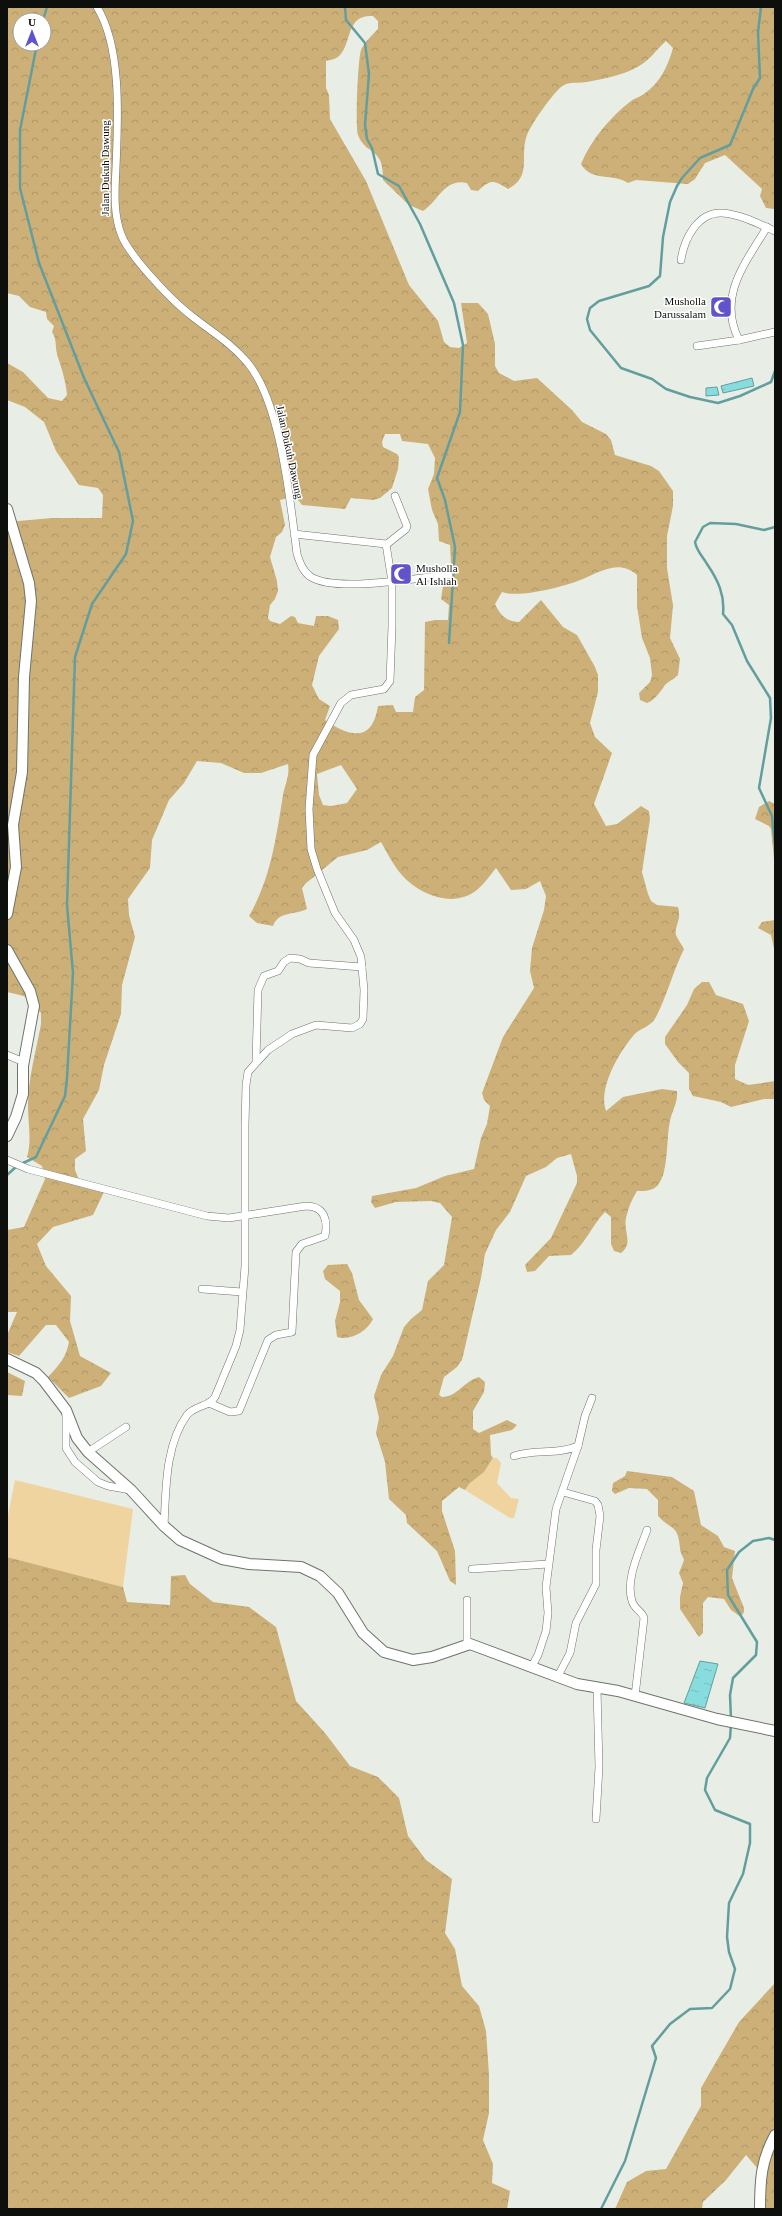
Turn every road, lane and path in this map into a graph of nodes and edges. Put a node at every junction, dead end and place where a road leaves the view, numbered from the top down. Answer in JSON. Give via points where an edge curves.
{"nodes":[{"id":1,"x":97,"y":7,"type":"edge"},
{"id":2,"x":766,"y":227,"type":"junction"},
{"id":3,"x":775,"y":231,"type":"edge"},
{"id":4,"x":681,"y":260,"type":"dead end"},
{"id":5,"x":775,"y":332,"type":"edge"},
{"id":6,"x":739,"y":340,"type":"junction"},
{"id":7,"x":697,"y":346,"type":"dead end"},
{"id":8,"x":395,"y":496,"type":"dead end"},
{"id":9,"x":7,"y":509,"type":"edge"},
{"id":10,"x":294,"y":534,"type":"junction"},
{"id":11,"x":387,"y":544,"type":"junction"},
{"id":12,"x":449,"y":575,"type":"dead end"},
{"id":13,"x":392,"y":582,"type":"junction"},
{"id":14,"x":7,"y":914,"type":"edge"},
{"id":15,"x":7,"y":950,"type":"edge"},
{"id":16,"x":362,"y":967,"type":"junction"},
{"id":17,"x":7,"y":1055,"type":"edge"},
{"id":18,"x":256,"y":1061,"type":"junction"},
{"id":19,"x":24,"y":1062,"type":"junction"},
{"id":20,"x":7,"y":1136,"type":"edge"},
{"id":21,"x":9,"y":1161,"type":"edge"},
{"id":22,"x":243,"y":1215,"type":"junction"},
{"id":23,"x":202,"y":1289,"type":"dead end"},
{"id":24,"x":242,"y":1292,"type":"junction"},
{"id":25,"x":7,"y":1359,"type":"edge"},
{"id":26,"x":592,"y":1398,"type":"dead end"},
{"id":27,"x":209,"y":1403,"type":"junction"},
{"id":28,"x":66,"y":1410,"type":"junction"},
{"id":29,"x":126,"y":1427,"type":"dead end"},
{"id":30,"x":578,"y":1446,"type":"junction"},
{"id":31,"x":88,"y":1452,"type":"junction"},
{"id":32,"x":514,"y":1456,"type":"dead end"},
{"id":33,"x":131,"y":1490,"type":"junction"},
{"id":34,"x":563,"y":1492,"type":"junction"},
{"id":35,"x":164,"y":1526,"type":"junction"},
{"id":36,"x":647,"y":1530,"type":"dead end"},
{"id":37,"x":548,"y":1564,"type":"junction"},
{"id":38,"x":472,"y":1569,"type":"dead end"},
{"id":39,"x":467,"y":1600,"type":"dead end"},
{"id":40,"x":467,"y":1644,"type":"junction"},
{"id":41,"x":531,"y":1668,"type":"junction"},
{"id":42,"x":557,"y":1678,"type":"junction"},
{"id":43,"x":597,"y":1688,"type":"junction"},
{"id":44,"x":635,"y":1696,"type":"junction"},
{"id":45,"x":775,"y":1731,"type":"edge"},
{"id":46,"x":596,"y":1819,"type":"dead end"},
{"id":47,"x":775,"y":2135,"type":"edge"},
{"id":48,"x":760,"y":2209,"type":"edge"}],
"edges":[{"from":1,"to":10,"type":"street","name":"Jalan Dukuh Dawung","via":[[104,18],[113,49],[117,146],[115,207],[121,236],[130,252],[181,308],[232,344],[258,376],[276,427]]},
{"from":2,"to":3,"type":"street"},
{"from":2,"to":4,"type":"street","via":[[730,214],[714,214],[692,229],[686,238]]},
{"from":2,"to":6,"type":"street","via":[[737,276],[732,293],[732,324]]},
{"from":5,"to":6,"type":"street"},
{"from":6,"to":7,"type":"street"},
{"from":8,"to":11,"type":"street","via":[[407,526]]},
{"from":9,"to":14,"type":"street","via":[[29,583],[31,601],[24,677],[22,772],[13,825],[16,867]]},
{"from":10,"to":11,"type":"street"},
{"from":10,"to":13,"type":"street","name":"Jalan Dukuh Dawung","via":[[300,564],[311,577],[320,581],[341,583]]},
{"from":11,"to":13,"type":"street"},
{"from":12,"to":13,"type":"street","name":"Jalan Dukuh Dawung"},
{"from":13,"to":16,"type":"street","via":[[390,681],[384,690],[351,695],[341,703],[313,754],[311,774],[311,848],[332,906],[354,940]]},
{"from":15,"to":19,"type":"street","via":[[33,1000],[33,1014]]},
{"from":16,"to":18,"type":"street","via":[[363,1019],[360,1024],[352,1028],[329,1025],[306,1028],[292,1034]]},
{"from":16,"to":18,"type":"street","via":[[309,963],[290,958],[278,971],[264,976],[258,990]]},
{"from":17,"to":19,"type":"street"},
{"from":18,"to":22,"type":"street","via":[[248,1072],[246,1085]]},
{"from":19,"to":20,"type":"street","via":[[23,1094],[16,1118]]},
{"from":21,"to":22,"type":"street","via":[[28,1169],[207,1216],[229,1218]]},
{"from":22,"to":24,"type":"street","via":[[245,1266]]},
{"from":22,"to":27,"type":"street","via":[[306,1206],[319,1208],[323,1214],[326,1234],[322,1239],[308,1241],[297,1248],[292,1332],[276,1335],[268,1340],[240,1409],[233,1413]]},
{"from":23,"to":24,"type":"street"},
{"from":24,"to":27,"type":"street","via":[[238,1338],[215,1397]]},
{"from":25,"to":28,"type":"street","via":[[36,1374],[54,1392]]},
{"from":26,"to":30,"type":"street"},
{"from":27,"to":35,"type":"street","via":[[193,1409],[174,1441],[166,1484]]},
{"from":28,"to":31,"type":"street","via":[[77,1438]]},
{"from":28,"to":33,"type":"street","via":[[66,1448],[75,1462],[98,1482]]},
{"from":29,"to":31,"type":"street"},
{"from":30,"to":32,"type":"street","via":[[559,1452],[526,1452]]},
{"from":30,"to":34,"type":"street"},
{"from":31,"to":33,"type":"street"},
{"from":33,"to":35,"type":"street"},
{"from":34,"to":37,"type":"street","via":[[556,1509]]},
{"from":34,"to":42,"type":"street","via":[[595,1501],[600,1516],[596,1584],[576,1623],[570,1653]]},
{"from":35,"to":40,"type":"street","via":[[180,1540],[222,1559],[249,1564],[301,1567],[320,1576],[338,1593],[363,1633],[390,1655],[413,1660],[423,1659]]},
{"from":36,"to":44,"type":"street","via":[[631,1588],[633,1606],[644,1618]]},
{"from":37,"to":38,"type":"street"},
{"from":37,"to":41,"type":"street","via":[[546,1631]]},
{"from":39,"to":40,"type":"street"},
{"from":40,"to":41,"type":"street","via":[[482,1647]]},
{"from":41,"to":42,"type":"street"},
{"from":42,"to":43,"type":"street"},
{"from":43,"to":44,"type":"street"},
{"from":43,"to":46,"type":"street","via":[[599,1767]]},
{"from":44,"to":45,"type":"street","via":[[717,1719]]},
{"from":47,"to":48,"type":"street","via":[[767,2150],[761,2173]]}]}
